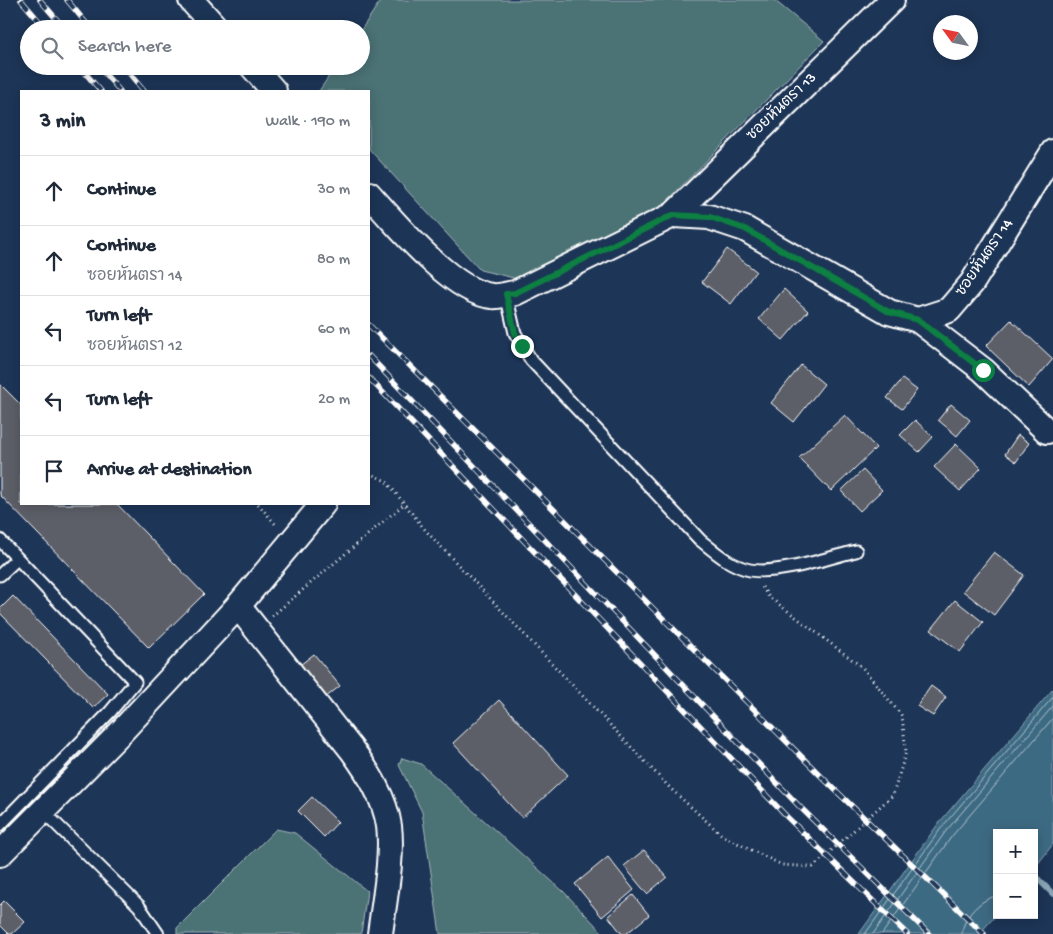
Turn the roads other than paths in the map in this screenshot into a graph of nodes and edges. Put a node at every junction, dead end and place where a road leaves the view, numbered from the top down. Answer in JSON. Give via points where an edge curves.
{"nodes":[{"id":1,"x":191,"y":0,"type":"edge"},
{"id":2,"x":892,"y":0,"type":"edge"},
{"id":3,"x":209,"y":20,"type":"edge"},
{"id":4,"x":260,"y":75,"type":"edge"},
{"id":5,"x":273,"y":90,"type":"edge"},
{"id":6,"x":1053,"y":152,"type":"edge"},
{"id":7,"x":370,"y":195,"type":"edge"},
{"id":8,"x":673,"y":215,"type":"junction"},
{"id":9,"x":506,"y":294,"type":"junction"},
{"id":10,"x":918,"y":320,"type":"junction"},
{"id":11,"x":1047,"y":431,"type":"dead end"},
{"id":12,"x":322,"y":505,"type":"edge"},
{"id":13,"x":0,"y":540,"type":"edge"},
{"id":14,"x":856,"y":551,"type":"dead end"},
{"id":15,"x":17,"y":558,"type":"junction"},
{"id":16,"x":0,"y":575,"type":"edge"},
{"id":17,"x":238,"y":606,"type":"junction"},
{"id":18,"x":43,"y":811,"type":"junction"},
{"id":19,"x":0,"y":825,"type":"edge"},
{"id":20,"x":0,"y":854,"type":"edge"},
{"id":21,"x":158,"y":934,"type":"edge"},
{"id":22,"x":380,"y":934,"type":"edge"}],
"edges":[{"from":1,"to":3,"type":"street"},
{"from":2,"to":8,"type":"street","name":"ซอยหันตรา 13"},
{"from":4,"to":5,"type":"street"},
{"from":6,"to":10,"type":"street","name":"ซอยหันตรา 14","via":[[972,283],[949,310]]},
{"from":7,"to":9,"type":"street","via":[[425,256],[471,290],[492,296]]},
{"from":8,"to":9,"type":"street","via":[[515,293]]},
{"from":8,"to":10,"type":"street","via":[[710,217],[745,229],[889,312]]},
{"from":9,"to":14,"type":"lane","via":[[515,333],[531,360],[700,540],[719,556],[750,570],[778,569]]},
{"from":10,"to":11,"type":"street","via":[[983,370]]},
{"from":12,"to":17,"type":"street"},
{"from":13,"to":15,"type":"lane"},
{"from":15,"to":16,"type":"lane"},
{"from":15,"to":19,"type":"lane","via":[[136,682]]},
{"from":17,"to":18,"type":"street"},
{"from":17,"to":22,"type":"street","via":[[367,770],[381,798],[389,826]]},
{"from":18,"to":20,"type":"street"},
{"from":18,"to":21,"type":"lane","via":[[138,906]]}]}
